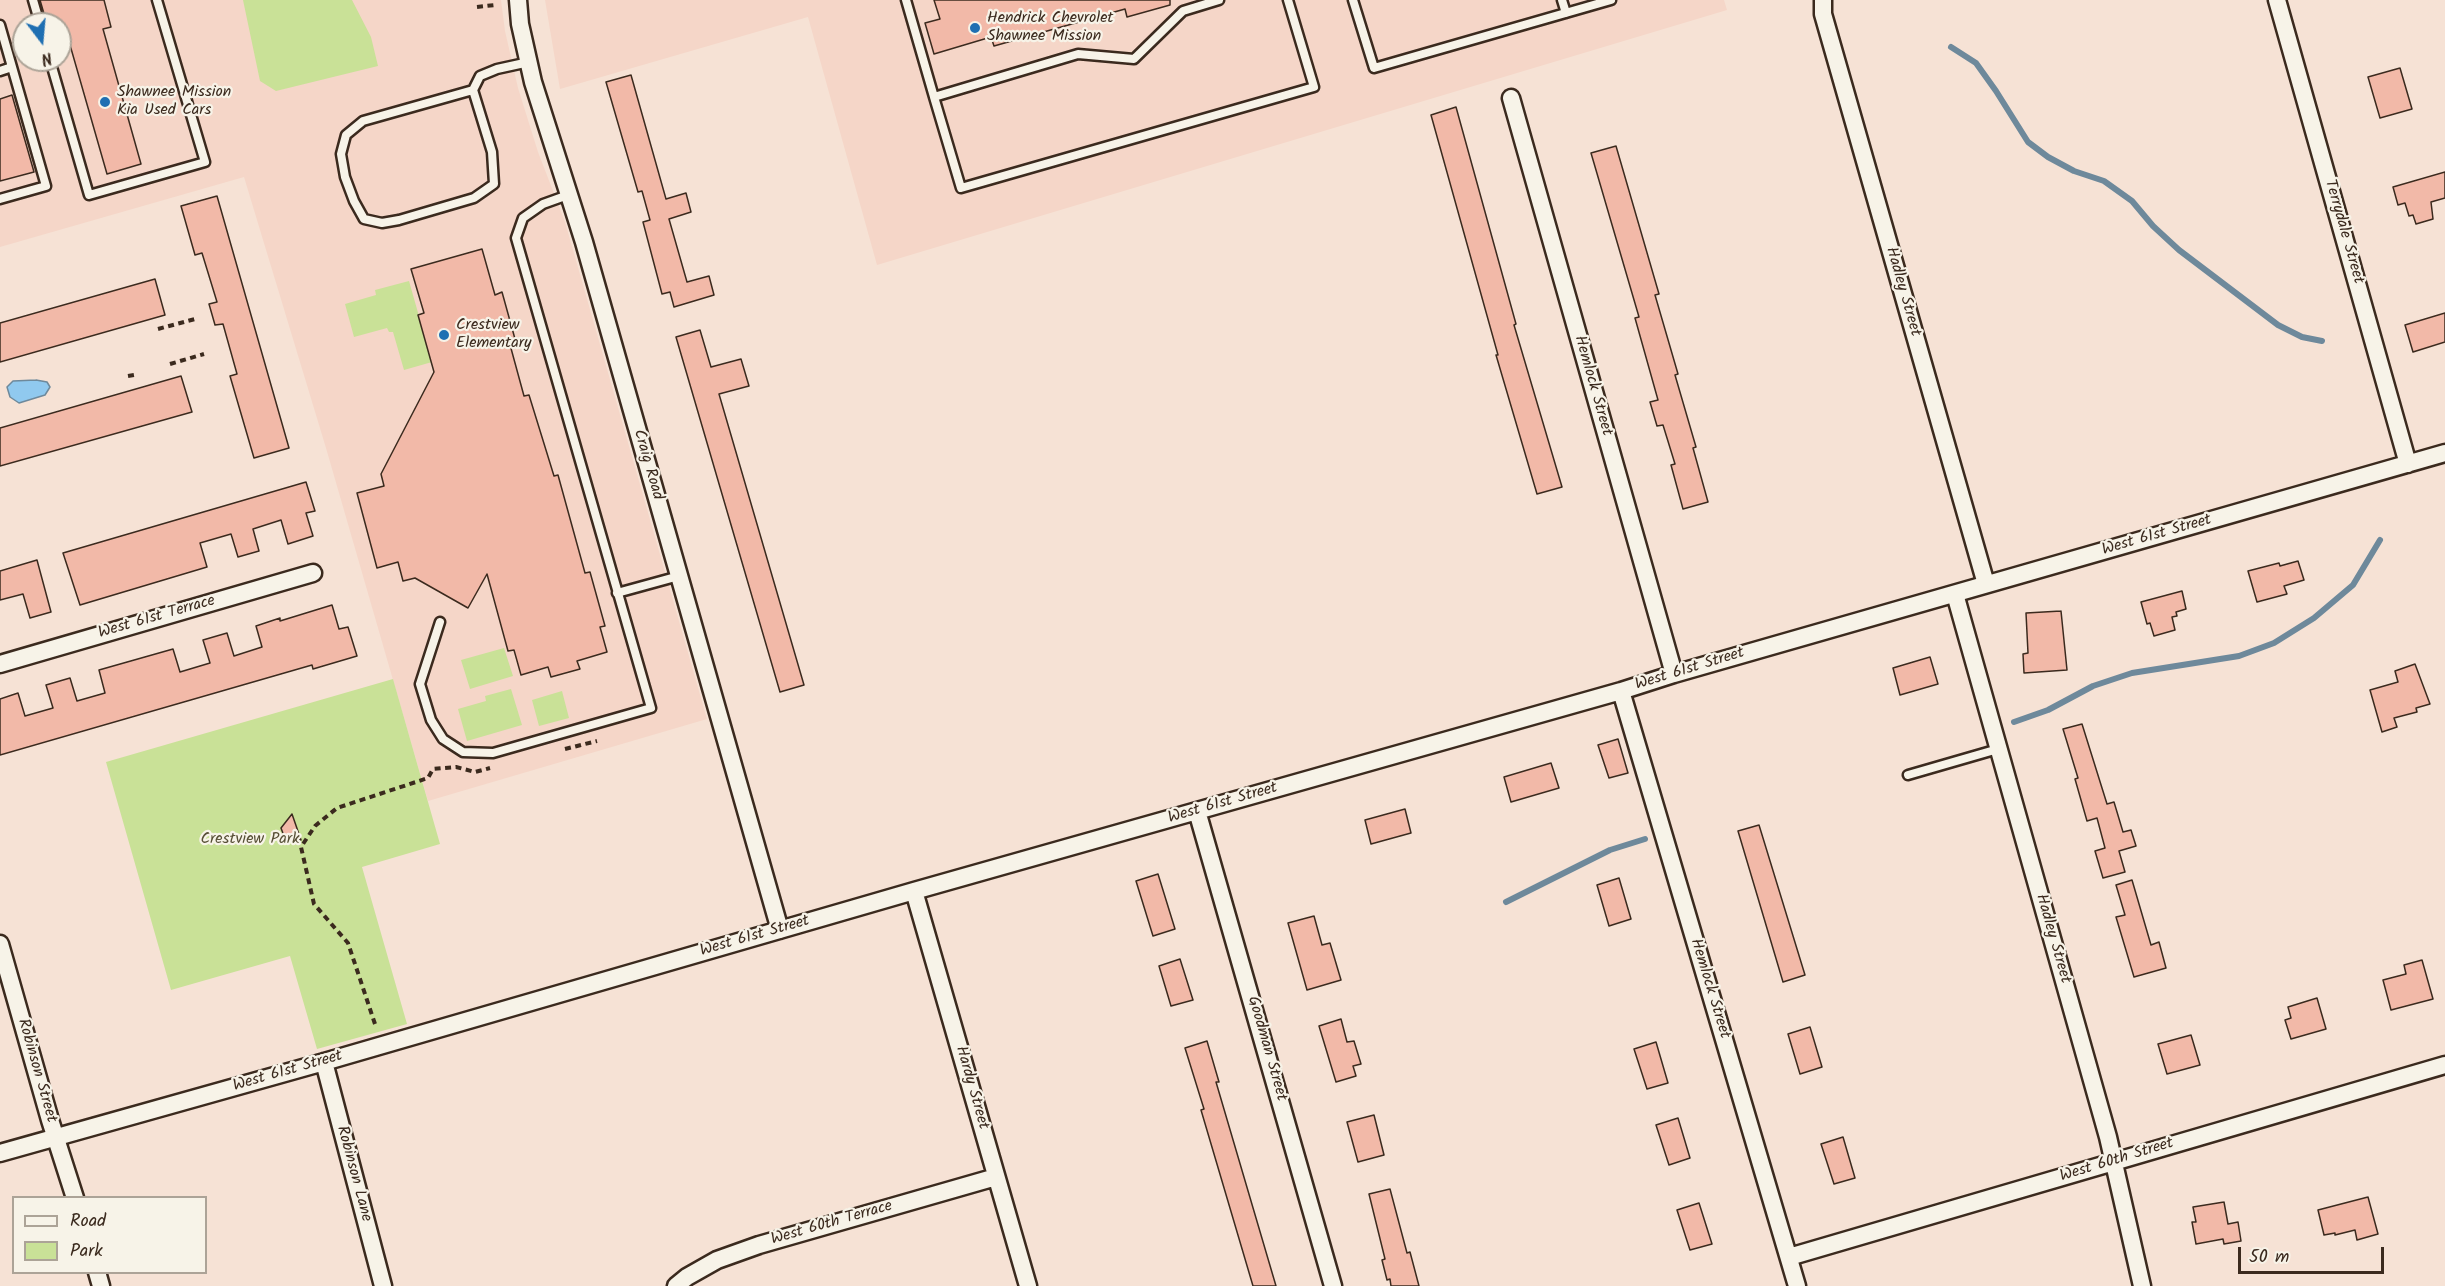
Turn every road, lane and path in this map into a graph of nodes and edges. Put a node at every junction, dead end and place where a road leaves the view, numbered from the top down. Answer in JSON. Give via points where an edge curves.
{"nodes":[{"id":1,"x":157,"y":0,"type":"edge"},
{"id":2,"x":518,"y":0,"type":"edge"},
{"id":3,"x":906,"y":0,"type":"edge"},
{"id":4,"x":1220,"y":0,"type":"edge"},
{"id":5,"x":1288,"y":0,"type":"edge"},
{"id":6,"x":1353,"y":0,"type":"edge"},
{"id":7,"x":1562,"y":0,"type":"edge"},
{"id":8,"x":1611,"y":0,"type":"edge"},
{"id":9,"x":1823,"y":0,"type":"edge"},
{"id":10,"x":2277,"y":0,"type":"edge"},
{"id":11,"x":495,"y":6,"type":"dead end"},
{"id":12,"x":477,"y":7,"type":"dead end"},
{"id":13,"x":1566,"y":13,"type":"junction"},
{"id":14,"x":0,"y":25,"type":"edge"},
{"id":15,"x":528,"y":62,"type":"junction"},
{"id":16,"x":12,"y":68,"type":"joint"},
{"id":17,"x":0,"y":71,"type":"edge"},
{"id":18,"x":13,"y":72,"type":"edge"},
{"id":19,"x":53,"y":72,"type":"edge"},
{"id":20,"x":473,"y":90,"type":"junction"},
{"id":21,"x":934,"y":97,"type":"junction"},
{"id":22,"x":1511,"y":98,"type":"dead end"},
{"id":23,"x":568,"y":195,"type":"junction"},
{"id":24,"x":0,"y":199,"type":"edge"},
{"id":25,"x":195,"y":319,"type":"dead end"},
{"id":26,"x":158,"y":329,"type":"dead end"},
{"id":27,"x":204,"y":354,"type":"dead end"},
{"id":28,"x":170,"y":364,"type":"dead end"},
{"id":29,"x":134,"y":375,"type":"dead end"},
{"id":30,"x":128,"y":376,"type":"dead end"},
{"id":31,"x":2445,"y":453,"type":"edge"},
{"id":32,"x":2408,"y":464,"type":"junction"},
{"id":33,"x":314,"y":573,"type":"dead end"},
{"id":34,"x":679,"y":576,"type":"junction"},
{"id":35,"x":1986,"y":585,"type":"junction"},
{"id":36,"x":617,"y":593,"type":"junction"},
{"id":37,"x":1955,"y":594,"type":"junction"},
{"id":38,"x":440,"y":622,"type":"dead end"},
{"id":39,"x":0,"y":664,"type":"edge"},
{"id":40,"x":1674,"y":674,"type":"junction"},
{"id":41,"x":1621,"y":692,"type":"junction"},
{"id":42,"x":597,"y":741,"type":"dead end"},
{"id":43,"x":564,"y":749,"type":"dead end"},
{"id":44,"x":1998,"y":749,"type":"junction"},
{"id":45,"x":497,"y":766,"type":"dead end"},
{"id":46,"x":1908,"y":775,"type":"dead end"},
{"id":47,"x":1197,"y":811,"type":"junction"},
{"id":48,"x":914,"y":891,"type":"junction"},
{"id":49,"x":780,"y":930,"type":"junction"},
{"id":50,"x":0,"y":944,"type":"edge"},
{"id":51,"x":375,"y":1024,"type":"dead end"},
{"id":52,"x":324,"y":1062,"type":"junction"},
{"id":53,"x":2445,"y":1065,"type":"edge"},
{"id":54,"x":55,"y":1137,"type":"junction"},
{"id":55,"x":0,"y":1153,"type":"edge"},
{"id":56,"x":2113,"y":1161,"type":"junction"},
{"id":57,"x":996,"y":1177,"type":"junction"},
{"id":58,"x":75,"y":1196,"type":"edge"},
{"id":59,"x":1789,"y":1257,"type":"junction"},
{"id":60,"x":383,"y":1286,"type":"edge"},
{"id":61,"x":676,"y":1286,"type":"edge"},
{"id":62,"x":1028,"y":1286,"type":"edge"},
{"id":63,"x":1334,"y":1286,"type":"edge"},
{"id":64,"x":1797,"y":1286,"type":"edge"},
{"id":65,"x":2142,"y":1286,"type":"edge"}],
"edges":[{"from":1,"to":19,"type":"lane","via":[[205,162],[89,195]]},
{"from":2,"to":15,"type":"street","name":"Craig Road"},
{"from":3,"to":21,"type":"lane"},
{"from":4,"to":21,"type":"lane","via":[[1183,11],[1134,58],[1078,54]]},
{"from":5,"to":21,"type":"lane","via":[[1314,87],[961,188]]},
{"from":6,"to":13,"type":"lane","via":[[1374,68]]},
{"from":7,"to":13,"type":"lane"},
{"from":8,"to":13,"type":"lane"},
{"from":9,"to":35,"type":"street","name":"Hadley Street","via":[[1826,25]]},
{"from":10,"to":32,"type":"street","name":"Terrydale Street"},
{"from":11,"to":12,"type":"path"},
{"from":14,"to":16,"type":"lane"},
{"from":15,"to":20,"type":"lane","via":[[480,76]]},
{"from":15,"to":23,"type":"street","name":"Craig Road"},
{"from":16,"to":17,"type":"lane"},
{"from":18,"to":24,"type":"lane","via":[[46,186]]},
{"from":20,"to":20,"type":"lane","via":[[363,121],[346,135],[341,154],[345,177],[364,219],[381,223],[411,217],[474,198],[494,184],[492,152]]},
{"from":22,"to":40,"type":"street","name":"Hemlock Street"},
{"from":23,"to":34,"type":"street","name":"Craig Road"},
{"from":23,"to":36,"type":"lane","via":[[543,204],[523,218],[516,238]]},
{"from":25,"to":26,"type":"path"},
{"from":27,"to":28,"type":"path"},
{"from":29,"to":30,"type":"path"},
{"from":31,"to":32,"type":"street","name":"West 61st Street"},
{"from":32,"to":35,"type":"street","name":"West 61st Street"},
{"from":33,"to":39,"type":"street","name":"West 61st Terrace"},
{"from":34,"to":36,"type":"lane"},
{"from":34,"to":49,"type":"street","name":"Craig Road"},
{"from":35,"to":37,"type":"street","name":"West 61st Street"},
{"from":36,"to":38,"type":"lane","via":[[651,708],[493,753],[463,752],[442,739],[431,720],[420,684]]},
{"from":37,"to":40,"type":"street","name":"West 61st Street"},
{"from":37,"to":44,"type":"street","name":"Hadley Street"},
{"from":40,"to":41,"type":"street","name":"West 61st Street"},
{"from":41,"to":47,"type":"street","name":"West 61st Street"},
{"from":41,"to":59,"type":"street","name":"Hemlock Street"},
{"from":42,"to":43,"type":"path"},
{"from":44,"to":46,"type":"lane"},
{"from":44,"to":56,"type":"street","name":"Hadley Street"},
{"from":45,"to":51,"type":"path","via":[[475,772],[456,767],[433,769],[428,778],[337,808],[315,826],[301,847],[314,904],[348,943]]},
{"from":47,"to":48,"type":"street","name":"West 61st Street"},
{"from":47,"to":63,"type":"street","name":"Goodman Street"},
{"from":48,"to":49,"type":"street","name":"West 61st Street"},
{"from":48,"to":57,"type":"street","name":"Hardy Street"},
{"from":49,"to":52,"type":"street","name":"West 61st Street"},
{"from":50,"to":54,"type":"street","name":"Robinson Street"},
{"from":52,"to":54,"type":"street","name":"West 61st Street"},
{"from":52,"to":60,"type":"street","name":"Robinson Lane"},
{"from":53,"to":56,"type":"street","name":"West 60th Street"},
{"from":54,"to":55,"type":"street","name":"West 61st Street"},
{"from":54,"to":58,"type":"street","name":"Robinson Street"},
{"from":56,"to":59,"type":"street","name":"West 60th Street"},
{"from":56,"to":65,"type":"street","name":"Hadley Street"},
{"from":57,"to":61,"type":"street","name":"West 60th Terrace","via":[[759,1245],[717,1260]]},
{"from":57,"to":62,"type":"street","name":"Hardy Street"},
{"from":59,"to":64,"type":"street","name":"Hemlock Street"}]}
